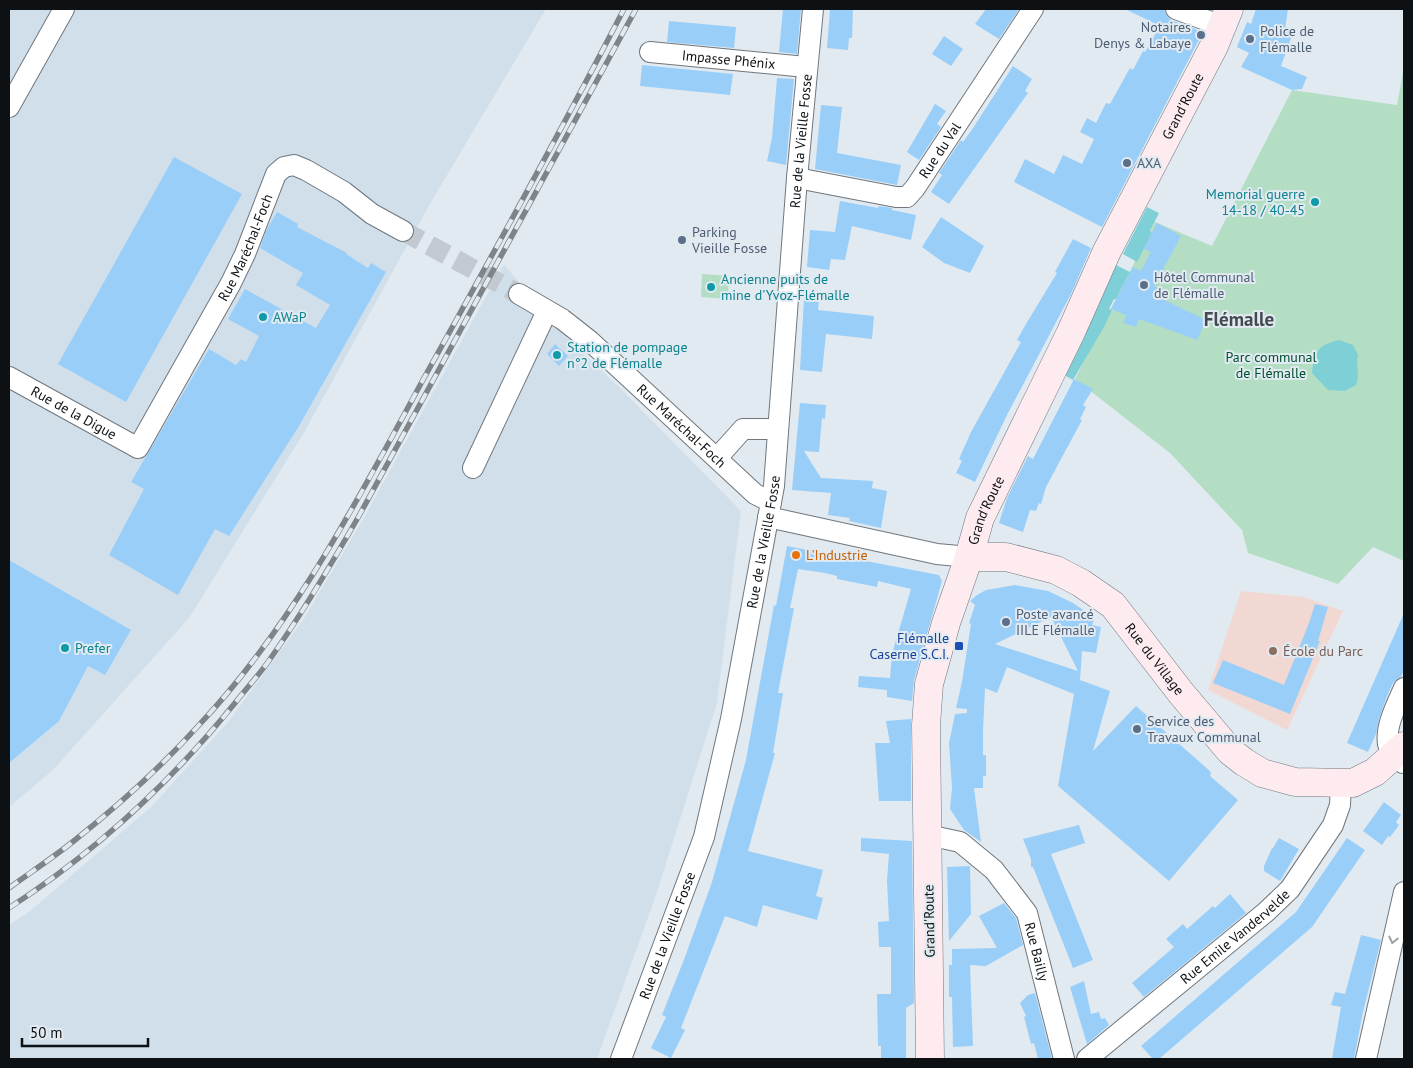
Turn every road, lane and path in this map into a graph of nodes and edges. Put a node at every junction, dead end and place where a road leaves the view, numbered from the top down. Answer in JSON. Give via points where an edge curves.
{"nodes":[{"id":1,"x":64,"y":9,"type":"edge"},
{"id":2,"x":813,"y":9,"type":"edge"},
{"id":3,"x":1033,"y":9,"type":"edge"},
{"id":4,"x":1176,"y":9,"type":"edge"},
{"id":5,"x":1226,"y":17,"type":"edge"},
{"id":6,"x":650,"y":52,"type":"dead end"},
{"id":7,"x":806,"y":67,"type":"junction"},
{"id":8,"x":9,"y":107,"type":"edge"},
{"id":9,"x":797,"y":178,"type":"junction"},
{"id":10,"x":403,"y":231,"type":"tunnel mouth"},
{"id":11,"x":519,"y":294,"type":"tunnel mouth"},
{"id":12,"x":547,"y":311,"type":"junction"},
{"id":13,"x":9,"y":377,"type":"edge"},
{"id":14,"x":778,"y":429,"type":"junction"},
{"id":15,"x":138,"y":448,"type":"joint"},
{"id":16,"x":716,"y":458,"type":"junction"},
{"id":17,"x":474,"y":468,"type":"dead end"},
{"id":18,"x":769,"y":509,"type":"junction"},
{"id":19,"x":969,"y":557,"type":"junction"},
{"id":20,"x":1404,"y":688,"type":"edge"},
{"id":21,"x":1401,"y":755,"type":"edge"},
{"id":22,"x":1341,"y":784,"type":"junction"},
{"id":23,"x":928,"y":835,"type":"junction"},
{"id":24,"x":1404,"y":892,"type":"edge"},
{"id":25,"x":622,"y":1059,"type":"edge"},
{"id":26,"x":930,"y":1059,"type":"edge"},
{"id":27,"x":1064,"y":1059,"type":"edge"},
{"id":28,"x":1087,"y":1059,"type":"edge"},
{"id":29,"x":1366,"y":1059,"type":"edge"}],
"edges":[{"from":1,"to":8,"type":"street"},
{"from":2,"to":7,"type":"street","name":"Rue de la Vieille Fosse"},
{"from":3,"to":9,"type":"street","name":"Rue du Val","via":[[916,188],[907,196],[896,197]]},
{"from":4,"to":5,"type":"street"},
{"from":5,"to":19,"type":"street","name":"Grand'Route","via":[[1198,79],[1107,251],[980,518]]},
{"from":6,"to":7,"type":"street","name":"Impasse Phénix"},
{"from":7,"to":9,"type":"street","name":"Rue de la Vieille Fosse"},
{"from":9,"to":14,"type":"street","name":"Rue de la Vieille Fosse"},
{"from":10,"to":15,"type":"street","name":"Rue Maréchal-Foch","via":[[306,170],[294,165],[284,167],[276,174],[231,284]]},
{"from":11,"to":12,"type":"street","name":"Rue Maréchal-Foch"},
{"from":12,"to":16,"type":"street","name":"Rue Maréchal-Foch","via":[[590,340]]},
{"from":12,"to":17,"type":"street"},
{"from":13,"to":15,"type":"street","name":"Rue de la Digue"},
{"from":14,"to":16,"type":"street","via":[[743,429]]},
{"from":14,"to":18,"type":"street","name":"Rue de la Vieille Fosse"},
{"from":16,"to":18,"type":"street","name":"Rue Maréchal-Foch"},
{"from":18,"to":19,"type":"street","name":"Rue Maréchal-Foch","via":[[937,554]]},
{"from":18,"to":25,"type":"street","name":"Rue de la Vieille Fosse","via":[[731,720],[704,837]]},
{"from":19,"to":22,"type":"street","name":"Rue du Village","via":[[1006,557],[1056,570],[1081,583],[1113,605],[1181,693],[1230,751],[1244,762],[1262,772],[1296,782]]},
{"from":19,"to":23,"type":"street","name":"Grand'Route","via":[[929,684],[926,725]]},
{"from":20,"to":21,"type":"street","via":[[1389,727],[1388,745]]},
{"from":21,"to":22,"type":"street","name":"Rue du Village","via":[[1353,783]]},
{"from":22,"to":28,"type":"street","name":"Rue Emile Vandervelde","via":[[1340,804],[1333,825],[1290,889]]},
{"from":23,"to":26,"type":"street","name":"Grand'Route"},
{"from":23,"to":27,"type":"street","name":"Rue Bailly","via":[[960,842],[994,870],[1027,912]]},
{"from":24,"to":29,"type":"street","one_way":true}]}
